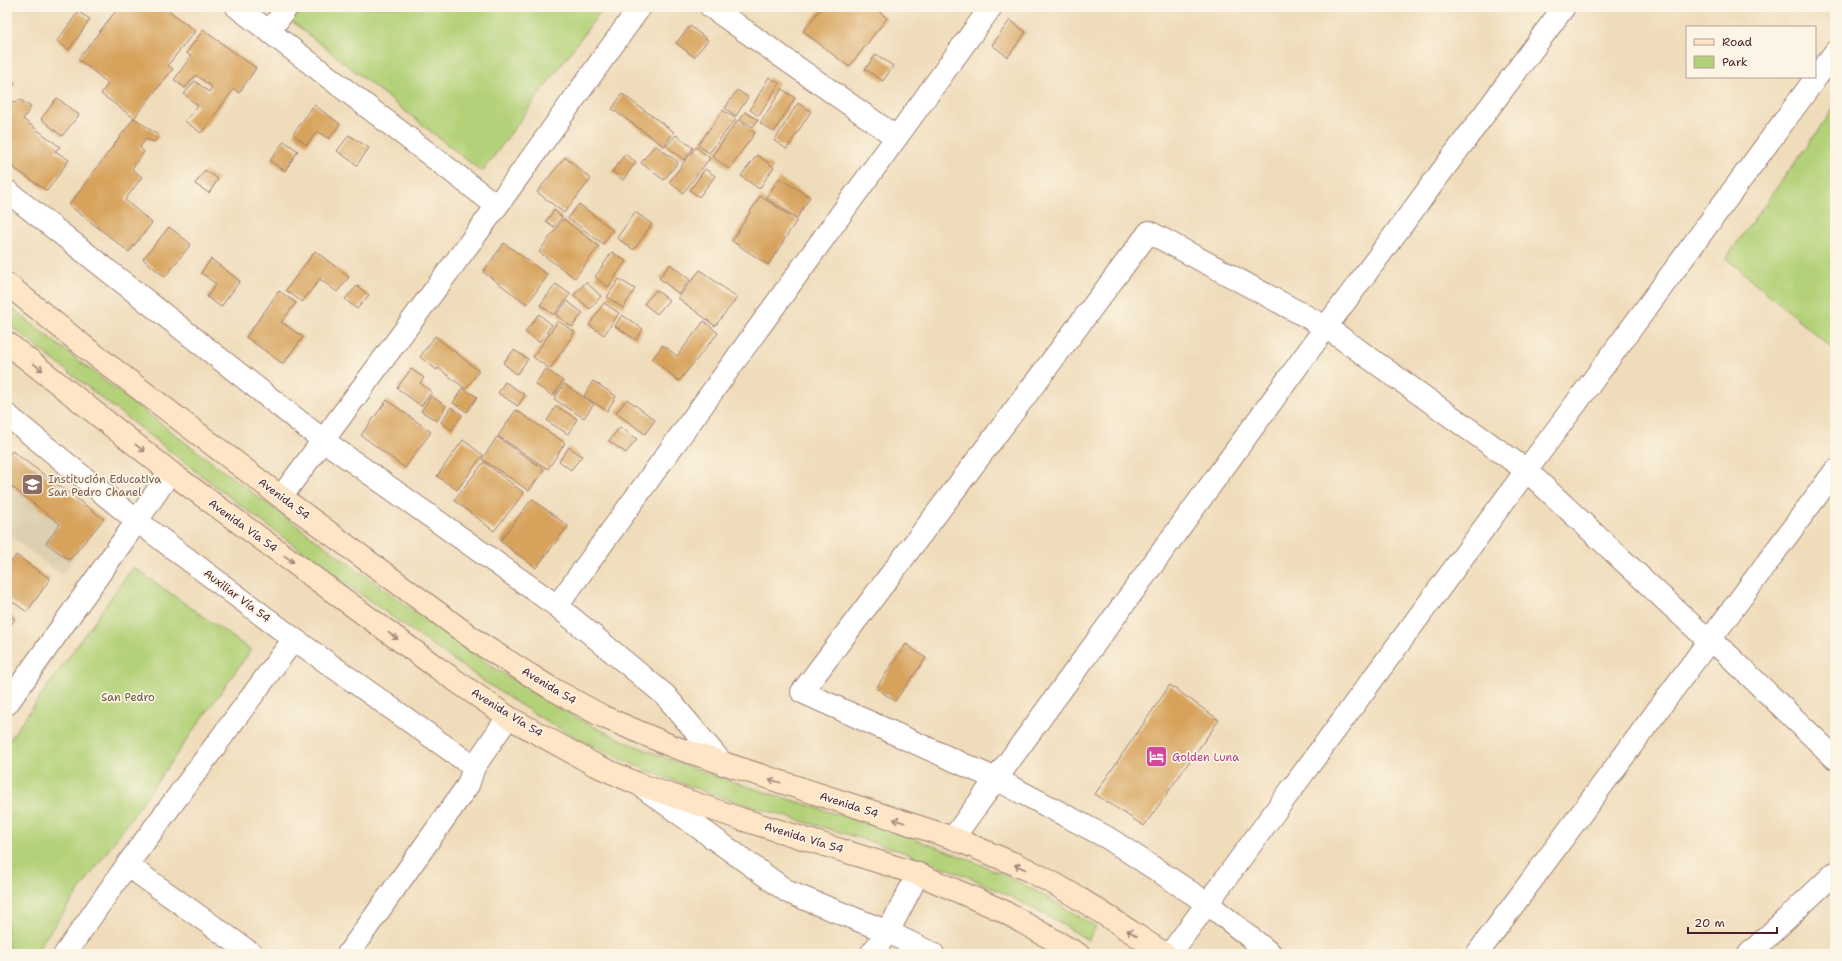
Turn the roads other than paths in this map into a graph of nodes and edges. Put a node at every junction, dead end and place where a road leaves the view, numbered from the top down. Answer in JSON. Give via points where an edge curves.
{"nodes":[{"id":1,"x":238,"y":7,"type":"edge"},
{"id":2,"x":287,"y":7,"type":"edge"},
{"id":3,"x":640,"y":7,"type":"edge"},
{"id":4,"x":711,"y":7,"type":"edge"},
{"id":5,"x":991,"y":7,"type":"edge"},
{"id":6,"x":1564,"y":7,"type":"edge"},
{"id":7,"x":270,"y":31,"type":"junction"},
{"id":8,"x":1835,"y":52,"type":"edge"},
{"id":9,"x":1816,"y":78,"type":"edge"},
{"id":10,"x":1816,"y":78,"type":"edge"},
{"id":11,"x":896,"y":137,"type":"junction"},
{"id":12,"x":7,"y":191,"type":"edge"},
{"id":13,"x":497,"y":206,"type":"junction"},
{"id":14,"x":7,"y":284,"type":"edge"},
{"id":15,"x":1326,"y":327,"type":"junction"},
{"id":16,"x":7,"y":343,"type":"edge"},
{"id":17,"x":7,"y":415,"type":"edge"},
{"id":18,"x":324,"y":441,"type":"junction"},
{"id":19,"x":1526,"y":470,"type":"junction"},
{"id":20,"x":1835,"y":471,"type":"edge"},
{"id":21,"x":170,"y":472,"type":"junction"},
{"id":22,"x":281,"y":497,"type":"junction"},
{"id":23,"x":137,"y":521,"type":"junction"},
{"id":24,"x":557,"y":606,"type":"junction"},
{"id":25,"x":294,"y":639,"type":"junction"},
{"id":26,"x":1709,"y":641,"type":"junction"},
{"id":27,"x":7,"y":704,"type":"edge"},
{"id":28,"x":508,"y":717,"type":"junction"},
{"id":29,"x":1835,"y":758,"type":"edge"},
{"id":30,"x":723,"y":764,"type":"junction"},
{"id":31,"x":474,"y":767,"type":"junction"},
{"id":32,"x":996,"y":779,"type":"junction"},
{"id":33,"x":638,"y":784,"type":"junction"},
{"id":34,"x":953,"y":838,"type":"junction"},
{"id":35,"x":127,"y":865,"type":"junction"},
{"id":36,"x":1835,"y":872,"type":"edge"},
{"id":37,"x":918,"y":874,"type":"junction"},
{"id":38,"x":1207,"y":902,"type":"junction"},
{"id":39,"x":888,"y":932,"type":"junction"},
{"id":40,"x":65,"y":954,"type":"edge"},
{"id":41,"x":252,"y":954,"type":"edge"},
{"id":42,"x":348,"y":954,"type":"edge"},
{"id":43,"x":871,"y":954,"type":"edge"},
{"id":44,"x":933,"y":954,"type":"edge"},
{"id":45,"x":1078,"y":954,"type":"edge"},
{"id":46,"x":1165,"y":954,"type":"edge"},
{"id":47,"x":1170,"y":954,"type":"edge"},
{"id":48,"x":1271,"y":954,"type":"edge"},
{"id":49,"x":1477,"y":954,"type":"edge"},
{"id":50,"x":1749,"y":954,"type":"edge"}],
"edges":[{"from":1,"to":7,"type":"street"},
{"from":2,"to":7,"type":"street"},
{"from":3,"to":13,"type":"street"},
{"from":4,"to":11,"type":"street"},
{"from":5,"to":11,"type":"street"},
{"from":6,"to":15,"type":"street"},
{"from":7,"to":13,"type":"street"},
{"from":8,"to":10,"type":"street"},
{"from":9,"to":19,"type":"street"},
{"from":11,"to":24,"type":"street"},
{"from":12,"to":18,"type":"street"},
{"from":13,"to":18,"type":"street"},
{"from":14,"to":22,"type":"main road","name":"Avenida 54","via":[[86,348]]},
{"from":15,"to":19,"type":"street"},
{"from":15,"to":32,"type":"street"},
{"from":15,"to":32,"type":"street","via":[[1149,232],[802,692]]},
{"from":16,"to":21,"type":"main road","name":"Avenida Vía 54","one_way":true},
{"from":17,"to":23,"type":"street","name":"Auxiliar Vía 54"},
{"from":18,"to":22,"type":"street"},
{"from":18,"to":24,"type":"street"},
{"from":19,"to":26,"type":"street"},
{"from":19,"to":38,"type":"street"},
{"from":20,"to":26,"type":"street"},
{"from":21,"to":23,"type":"street"},
{"from":21,"to":28,"type":"main road","name":"Avenida Vía 54","one_way":true,"via":[[429,663]]},
{"from":22,"to":30,"type":"main road","name":"Avenida 54","via":[[479,643],[549,687],[643,735]]},
{"from":23,"to":25,"type":"street","name":"Auxiliar Vía 54"},
{"from":23,"to":27,"type":"street"},
{"from":24,"to":30,"type":"street","via":[[665,695]]},
{"from":25,"to":31,"type":"street","name":"Auxiliar Vía 54"},
{"from":25,"to":35,"type":"street"},
{"from":26,"to":29,"type":"street","via":[[1725,652]]},
{"from":26,"to":49,"type":"street"},
{"from":28,"to":31,"type":"street"},
{"from":28,"to":33,"type":"main road","name":"Avenida Vía 54","via":[[596,765]]},
{"from":34,"to":30,"type":"main road","name":"Avenida 54","one_way":true},
{"from":31,"to":42,"type":"street","via":[[468,785]]},
{"from":32,"to":34,"type":"street"},
{"from":32,"to":38,"type":"street","via":[[1108,838]]},
{"from":33,"to":37,"type":"main road","name":"Avenida Vía 54"},
{"from":33,"to":39,"type":"street","via":[[788,892]]},
{"from":46,"to":34,"type":"main road","name":"Avenida 54","one_way":true,"via":[[1087,904],[1027,870]]},
{"from":35,"to":40,"type":"street"},
{"from":35,"to":41,"type":"street"},
{"from":36,"to":50,"type":"street"},
{"from":37,"to":39,"type":"street"},
{"from":37,"to":45,"type":"main road","name":"Avenida Vía 54","via":[[1001,910]]},
{"from":38,"to":47,"type":"street"},
{"from":38,"to":48,"type":"street"},
{"from":39,"to":43,"type":"street"},
{"from":39,"to":44,"type":"street"}]}
